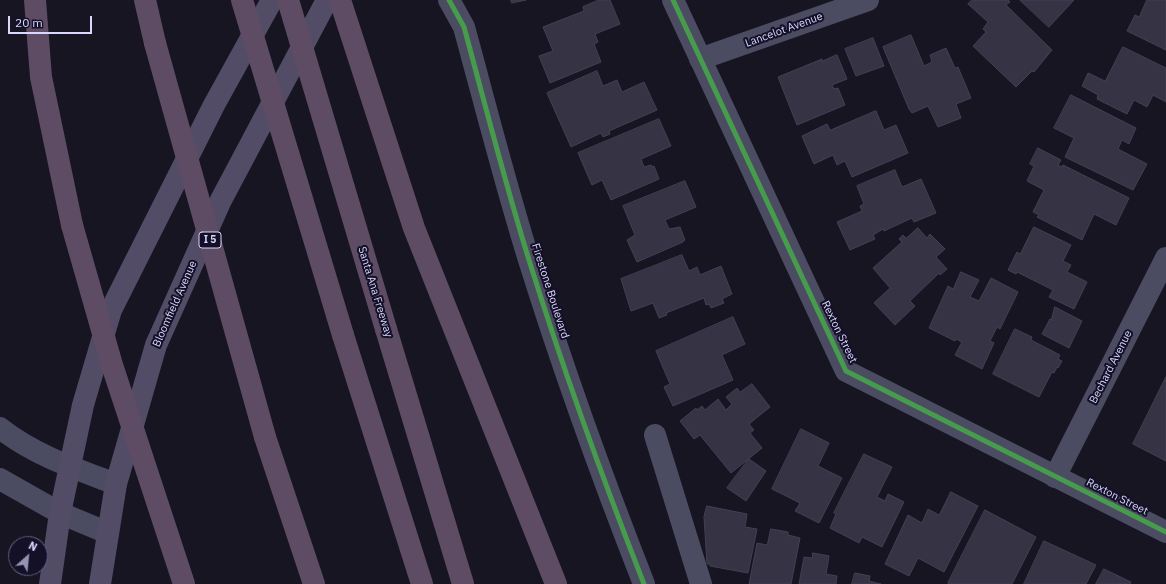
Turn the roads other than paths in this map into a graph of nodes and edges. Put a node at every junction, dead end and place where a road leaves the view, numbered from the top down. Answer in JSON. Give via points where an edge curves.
{"nodes":[{"id":1,"x":35,"y":0,"type":"edge"},
{"id":2,"x":145,"y":0,"type":"edge"},
{"id":3,"x":242,"y":0,"type":"edge"},
{"id":4,"x":272,"y":0,"type":"edge"},
{"id":5,"x":288,"y":0,"type":"edge"},
{"id":6,"x":327,"y":0,"type":"edge"},
{"id":7,"x":340,"y":0,"type":"edge"},
{"id":8,"x":450,"y":0,"type":"edge"},
{"id":9,"x":674,"y":0,"type":"edge"},
{"id":10,"x":868,"y":0,"type":"edge"},
{"id":11,"x":700,"y":60,"type":"junction"},
{"id":12,"x":1166,"y":258,"type":"edge"},
{"id":13,"x":0,"y":428,"type":"edge"},
{"id":14,"x":655,"y":435,"type":"dead end"},
{"id":15,"x":70,"y":467,"type":"junction"},
{"id":16,"x":1055,"y":477,"type":"junction"},
{"id":17,"x":0,"y":478,"type":"edge"},
{"id":18,"x":116,"y":484,"type":"junction"},
{"id":19,"x":60,"y":513,"type":"junction"},
{"id":20,"x":1166,"y":532,"type":"edge"},
{"id":21,"x":108,"y":533,"type":"junction"},
{"id":22,"x":50,"y":584,"type":"edge"},
{"id":23,"x":100,"y":584,"type":"edge"},
{"id":24,"x":184,"y":584,"type":"edge"},
{"id":25,"x":314,"y":584,"type":"edge"},
{"id":26,"x":422,"y":584,"type":"edge"},
{"id":27,"x":463,"y":584,"type":"edge"},
{"id":28,"x":556,"y":584,"type":"edge"},
{"id":29,"x":644,"y":584,"type":"edge"},
{"id":30,"x":701,"y":584,"type":"edge"}],
"edges":[{"from":1,"to":24,"type":"highway","bridge":true,"via":[[40,77],[72,225],[112,365]]},
{"from":2,"to":25,"type":"highway","number":"I 5","bridge":true,"via":[[265,437]]},
{"from":3,"to":26,"type":"highway","bridge":true,"via":[[342,335]]},
{"from":4,"to":15,"type":"main road","via":[[214,106],[111,310],[83,405]]},
{"from":5,"to":27,"type":"highway","name":"Santa Ana Freeway","bridge":true},
{"from":6,"to":18,"type":"main road","name":"Bloomfield Avenue","via":[[221,200],[156,345]]},
{"from":7,"to":28,"type":"highway","via":[[414,228]]},
{"from":8,"to":29,"type":"street","name":"Firestone Boulevard","via":[[464,27],[528,258],[558,350],[595,458]]},
{"from":9,"to":11,"type":"street","name":"Rexton Street"},
{"from":10,"to":11,"type":"street","name":"Lancelot Avenue"},
{"from":11,"to":16,"type":"street","name":"Rexton Street","via":[[846,371]]},
{"from":12,"to":16,"type":"street","name":"Bechard Avenue"},
{"from":13,"to":15,"type":"street","via":[[41,454]]},
{"from":14,"to":30,"type":"street"},
{"from":15,"to":18,"type":"street"},
{"from":15,"to":19,"type":"main road"},
{"from":16,"to":20,"type":"street","name":"Rexton Street"},
{"from":17,"to":19,"type":"street"},
{"from":18,"to":21,"type":"main road","name":"Bloomfield Avenue"},
{"from":19,"to":21,"type":"street"},
{"from":19,"to":22,"type":"main road"},
{"from":21,"to":23,"type":"main road","name":"Bloomfield Avenue"}]}
